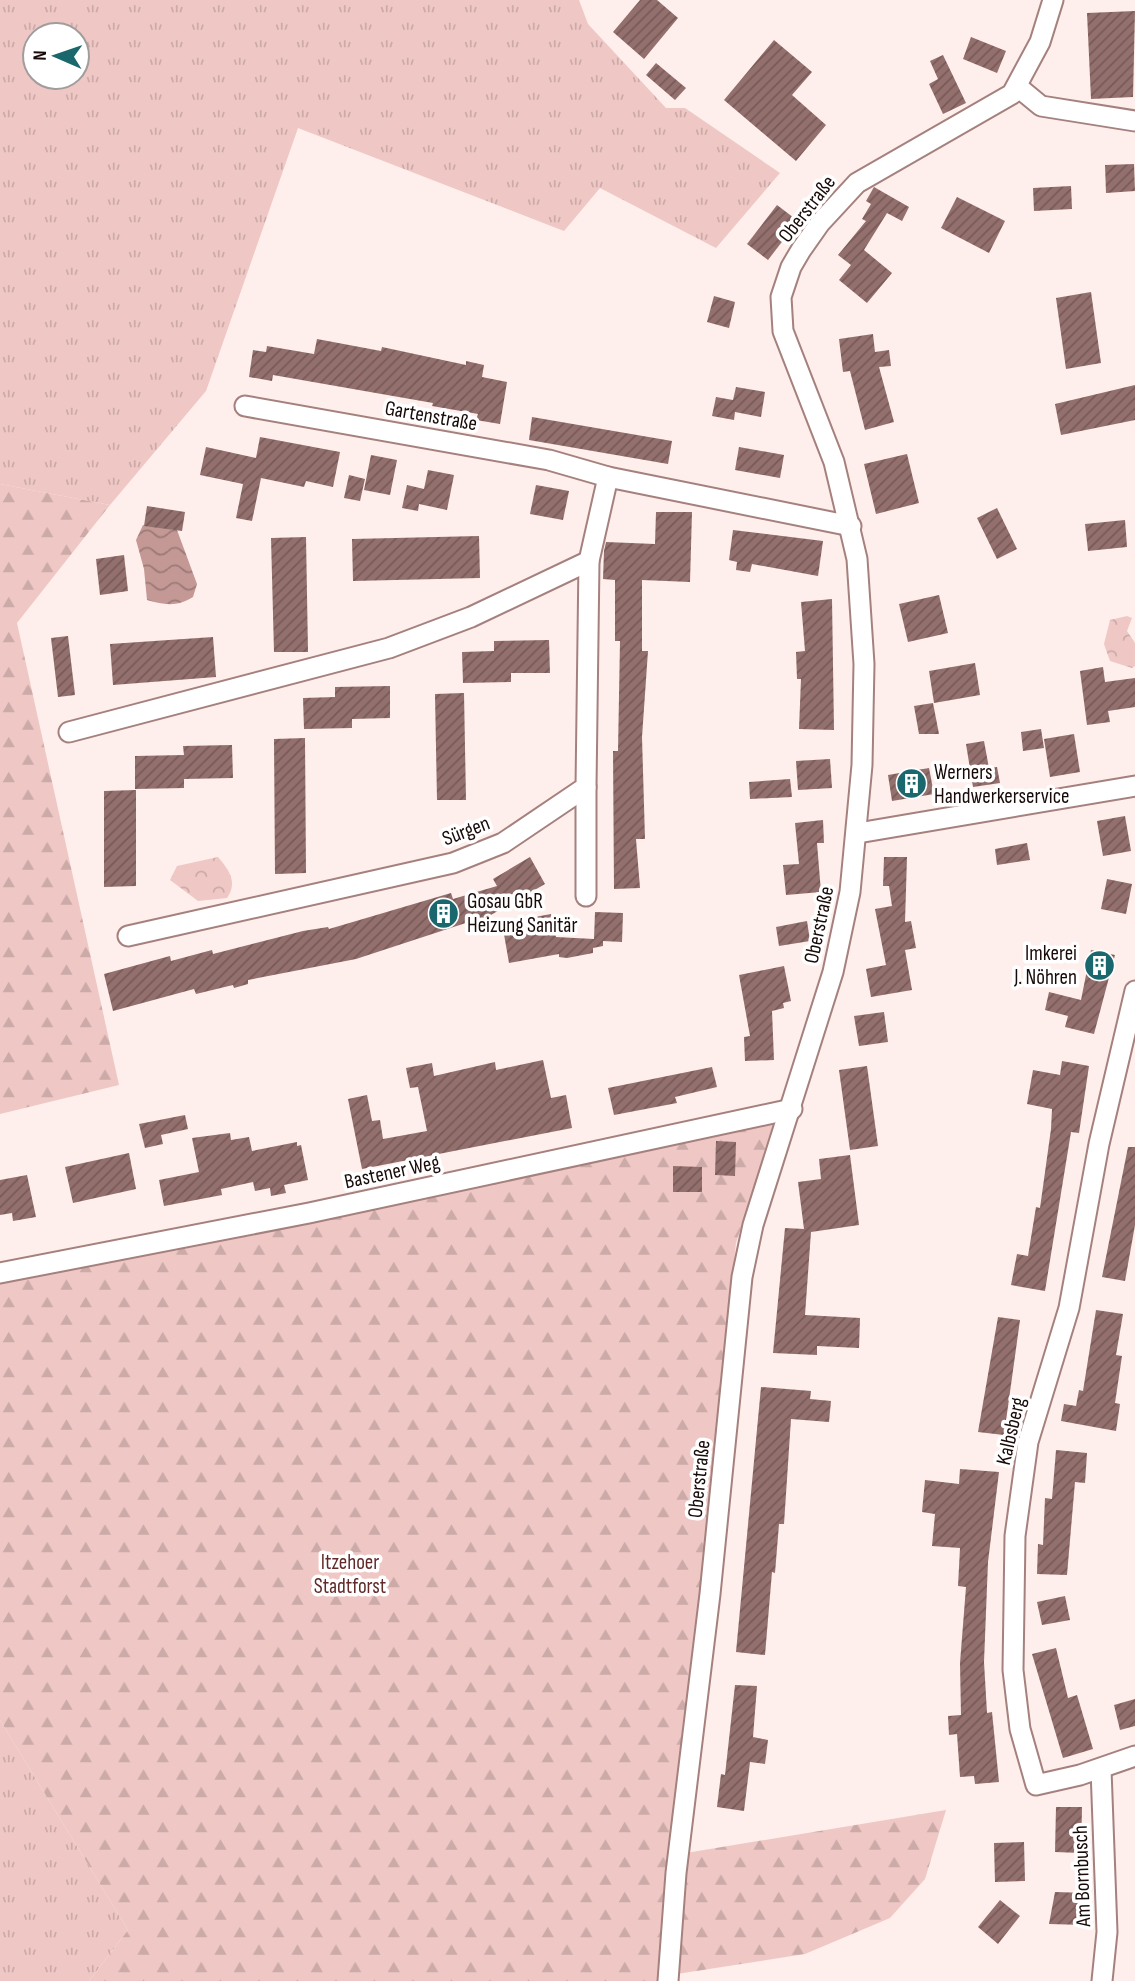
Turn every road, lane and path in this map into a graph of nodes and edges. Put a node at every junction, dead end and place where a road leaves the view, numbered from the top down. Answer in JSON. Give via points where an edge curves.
{"nodes":[{"id":1,"x":1053,"y":0,"type":"edge"},
{"id":2,"x":1018,"y":87,"type":"junction"},
{"id":3,"x":1135,"y":121,"type":"edge"},
{"id":4,"x":245,"y":406,"type":"dead end"},
{"id":5,"x":608,"y":477,"type":"junction"},
{"id":6,"x":851,"y":526,"type":"junction"},
{"id":7,"x":589,"y":561,"type":"junction"},
{"id":8,"x":69,"y":732,"type":"dead end"},
{"id":9,"x":1135,"y":786,"type":"edge"},
{"id":10,"x":586,"y":787,"type":"junction"},
{"id":11,"x":858,"y":833,"type":"junction"},
{"id":12,"x":586,"y":896,"type":"dead end"},
{"id":13,"x":128,"y":936,"type":"dead end"},
{"id":14,"x":1135,"y":991,"type":"edge"},
{"id":15,"x":792,"y":1109,"type":"junction"},
{"id":16,"x":0,"y":1273,"type":"edge"},
{"id":17,"x":1135,"y":1756,"type":"edge"},
{"id":18,"x":1101,"y":1769,"type":"junction"},
{"id":19,"x":668,"y":1981,"type":"edge"},
{"id":20,"x":1102,"y":1981,"type":"edge"}],
"edges":[{"from":1,"to":2,"type":"street","name":"Oberstraße","via":[[1040,42]]},
{"from":2,"to":3,"type":"street","via":[[1041,106]]},
{"from":2,"to":6,"type":"street","name":"Oberstraße","via":[[1001,103],[856,183],[820,223],[785,282],[782,331],[834,462]]},
{"from":4,"to":5,"type":"street","name":"Gartenstraße","via":[[549,460]]},
{"from":5,"to":6,"type":"street"},
{"from":5,"to":7,"type":"street"},
{"from":6,"to":11,"type":"street","name":"Oberstraße","via":[[864,664]]},
{"from":7,"to":8,"type":"street","via":[[471,617],[389,648]]},
{"from":7,"to":10,"type":"street"},
{"from":9,"to":11,"type":"street"},
{"from":10,"to":12,"type":"street"},
{"from":10,"to":13,"type":"street","name":"Sürgen","via":[[503,843],[453,863]]},
{"from":11,"to":15,"type":"street","name":"Oberstraße","via":[[833,972]]},
{"from":14,"to":18,"type":"street","name":"Kalbsberg","via":[[1099,1144],[1069,1308],[1028,1442],[1013,1575],[1016,1700],[1036,1786]]},
{"from":15,"to":16,"type":"street","name":"Bastener Weg","via":[[309,1213]]},
{"from":15,"to":19,"type":"street","name":"Oberstraße","via":[[753,1225],[742,1277]]},
{"from":17,"to":18,"type":"street","name":"Kalbsberg"},
{"from":18,"to":20,"type":"street","name":"Am Bornbusch","via":[[1107,1931]]}]}
